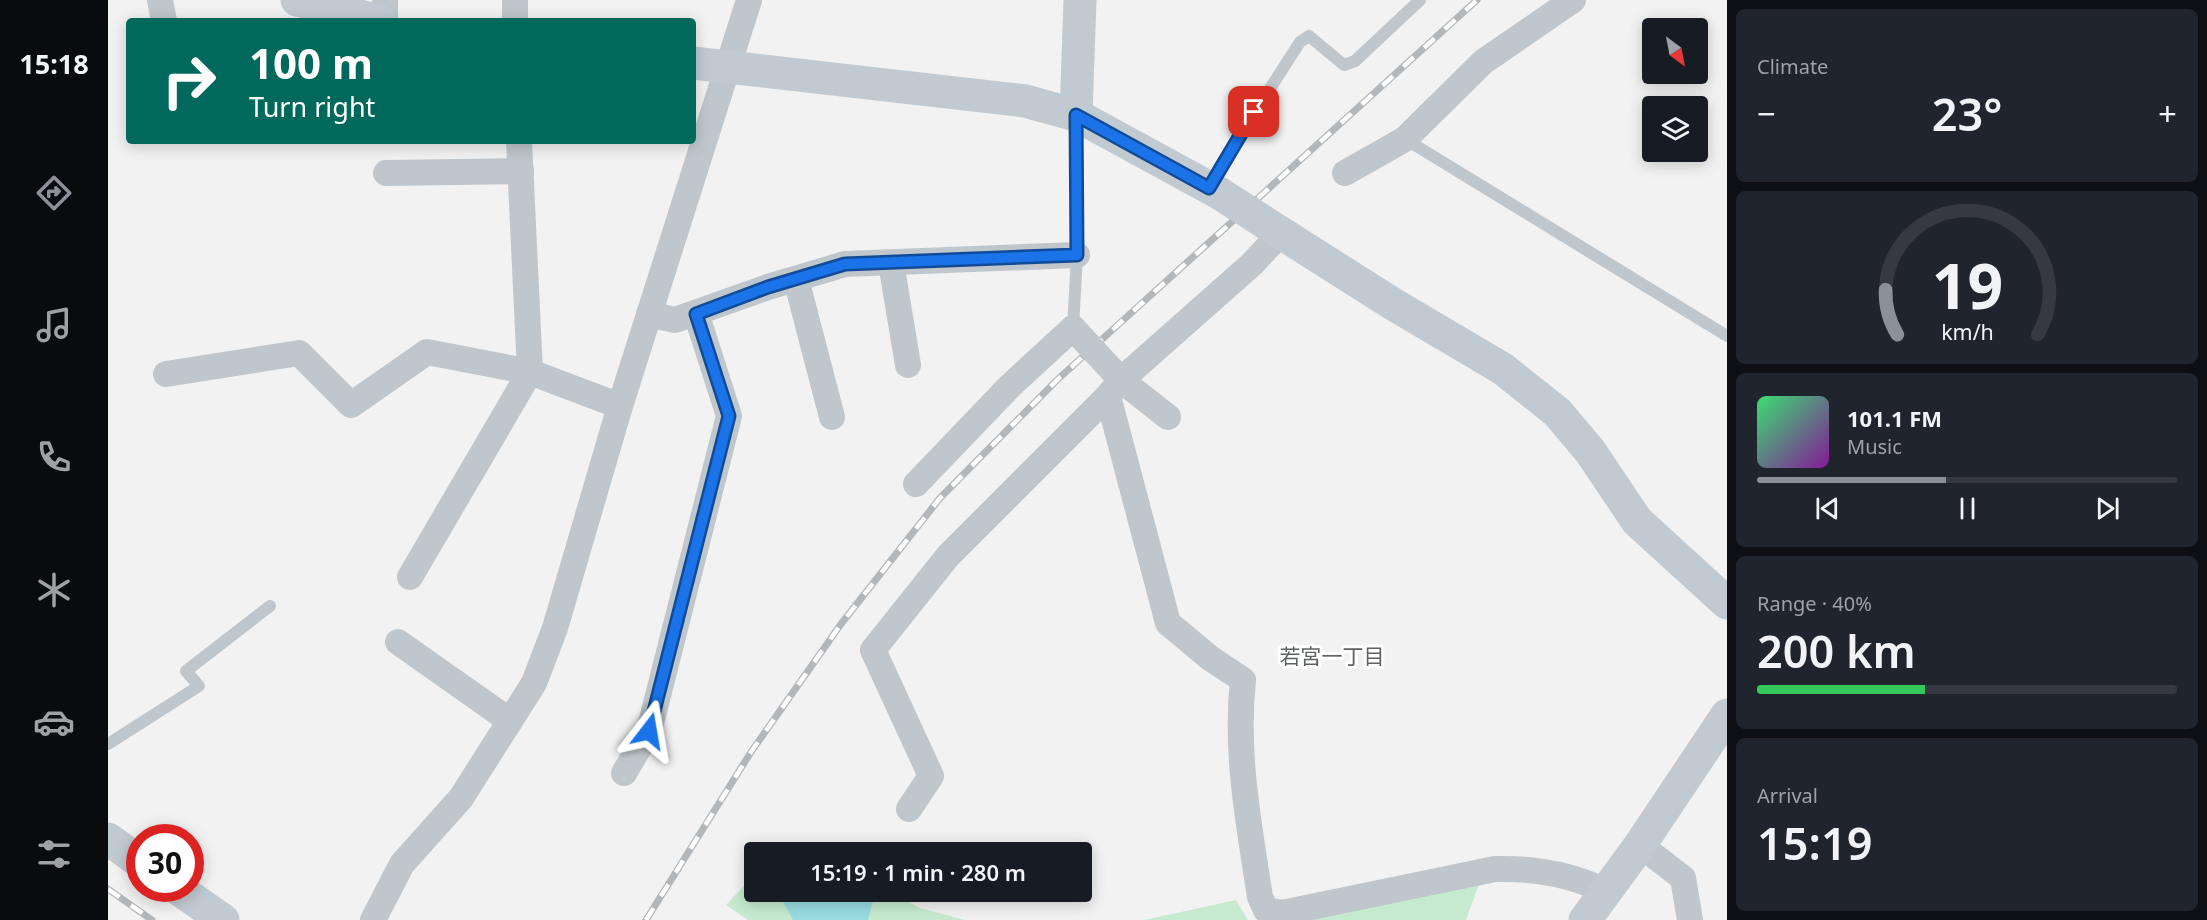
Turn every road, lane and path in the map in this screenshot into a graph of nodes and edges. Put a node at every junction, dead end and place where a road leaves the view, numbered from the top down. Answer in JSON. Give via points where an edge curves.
{"nodes":[{"id":1,"x":160,"y":0,"type":"edge"},
{"id":2,"x":385,"y":0,"type":"edge"},
{"id":3,"x":515,"y":0,"type":"edge"},
{"id":4,"x":748,"y":0,"type":"edge"},
{"id":5,"x":1080,"y":0,"type":"edge"},
{"id":6,"x":1420,"y":0,"type":"edge"},
{"id":7,"x":1573,"y":0,"type":"edge"},
{"id":8,"x":302,"y":8,"type":"edge"},
{"id":9,"x":163,"y":18,"type":"edge"},
{"id":10,"x":361,"y":18,"type":"edge"},
{"id":11,"x":385,"y":18,"type":"edge"},
{"id":12,"x":515,"y":18,"type":"edge"},
{"id":13,"x":696,"y":63,"type":"edge"},
{"id":14,"x":726,"y":66,"type":"junction"},
{"id":15,"x":1076,"y":115,"type":"junction"},
{"id":16,"x":1405,"y":139,"type":"junction"},
{"id":17,"x":519,"y":144,"type":"edge"},
{"id":18,"x":521,"y":171,"type":"junction"},
{"id":19,"x":386,"y":173,"type":"dead end"},
{"id":20,"x":1346,"y":173,"type":"dead end"},
{"id":21,"x":1214,"y":190,"type":"junction"},
{"id":22,"x":1281,"y":233,"type":"junction"},
{"id":23,"x":1077,"y":255,"type":"junction"},
{"id":24,"x":891,"y":263,"type":"junction"},
{"id":25,"x":796,"y":279,"type":"junction"},
{"id":26,"x":649,"y":314,"type":"junction"},
{"id":27,"x":696,"y":314,"type":"junction"},
{"id":28,"x":1073,"y":328,"type":"junction"},
{"id":29,"x":1727,"y":336,"type":"edge"},
{"id":30,"x":908,"y":365,"type":"dead end"},
{"id":31,"x":530,"y":372,"type":"junction"},
{"id":32,"x":166,"y":374,"type":"dead end"},
{"id":33,"x":1115,"y":388,"type":"junction"},
{"id":34,"x":620,"y":406,"type":"junction"},
{"id":35,"x":832,"y":417,"type":"dead end"},
{"id":36,"x":1168,"y":417,"type":"dead end"},
{"id":37,"x":916,"y":484,"type":"dead end"},
{"id":38,"x":410,"y":577,"type":"dead end"},
{"id":39,"x":1727,"y":603,"type":"edge"},
{"id":40,"x":270,"y":606,"type":"dead end"},
{"id":41,"x":398,"y":642,"type":"dead end"},
{"id":42,"x":1727,"y":715,"type":"edge"},
{"id":43,"x":510,"y":721,"type":"junction"},
{"id":44,"x":108,"y":744,"type":"edge"},
{"id":45,"x":624,"y":773,"type":"dead end"},
{"id":46,"x":909,"y":810,"type":"dead end"},
{"id":47,"x":108,"y":839,"type":"edge"},
{"id":48,"x":1640,"y":845,"type":"junction"},
{"id":49,"x":126,"y":852,"type":"edge"},
{"id":50,"x":1605,"y":891,"type":"junction"},
{"id":51,"x":197,"y":902,"type":"edge"},
{"id":52,"x":223,"y":920,"type":"edge"},
{"id":53,"x":373,"y":920,"type":"edge"},
{"id":54,"x":1585,"y":920,"type":"edge"},
{"id":55,"x":1690,"y":920,"type":"edge"}],
"edges":[{"from":1,"to":9,"type":"street"},
{"from":2,"to":11,"type":"street"},
{"from":3,"to":12,"type":"street"},
{"from":4,"to":14,"type":"street"},
{"from":5,"to":15,"type":"street"},
{"from":6,"to":21,"type":"lane","via":[[1355,61],[1344,65],[1309,36],[1300,42],[1220,165]]},
{"from":7,"to":16,"type":"street","via":[[1483,62]]},
{"from":8,"to":10,"type":"street"},
{"from":13,"to":14,"type":"street"},
{"from":14,"to":15,"type":"street","via":[[1025,101]]},
{"from":14,"to":26,"type":"street"},
{"from":15,"to":21,"type":"street"},
{"from":15,"to":23,"type":"lane"},
{"from":16,"to":20,"type":"street"},
{"from":16,"to":29,"type":"lane"},
{"from":17,"to":18,"type":"street"},
{"from":18,"to":19,"type":"street"},
{"from":18,"to":31,"type":"street"},
{"from":21,"to":22,"type":"street","bridge":true},
{"from":22,"to":33,"type":"street"},
{"from":22,"to":39,"type":"street","via":[[1503,369],[1557,412],[1590,451],[1637,521]]},
{"from":23,"to":24,"type":"street"},
{"from":23,"to":28,"type":"lane"},
{"from":24,"to":25,"type":"street","via":[[845,264]]},
{"from":24,"to":30,"type":"street"},
{"from":25,"to":27,"type":"street"},
{"from":25,"to":35,"type":"street"},
{"from":26,"to":27,"type":"street","via":[[675,320]]},
{"from":26,"to":34,"type":"street"},
{"from":27,"to":45,"type":"street","via":[[729,416],[649,731]]},
{"from":28,"to":33,"type":"street","bridge":true},
{"from":28,"to":37,"type":"street","via":[[1010,386]]},
{"from":31,"to":32,"type":"street","via":[[427,352],[351,405],[299,353]]},
{"from":31,"to":34,"type":"street"},
{"from":31,"to":38,"type":"street"},
{"from":33,"to":36,"type":"street"},
{"from":33,"to":46,"type":"street","via":[[948,556],[873,650],[931,776]]},
{"from":33,"to":50,"type":"street","via":[[1168,623],[1243,680],[1240,710],[1244,784],[1260,897],[1266,910],[1282,913],[1495,869],[1529,868],[1587,882]]},
{"from":34,"to":43,"type":"street","via":[[555,628],[534,683]]},
{"from":40,"to":44,"type":"lane","via":[[186,671],[198,686]]},
{"from":41,"to":43,"type":"street"},
{"from":42,"to":48,"type":"street"},
{"from":43,"to":53,"type":"street","via":[[461,798],[402,864]]},
{"from":47,"to":49,"type":"street"},
{"from":48,"to":50,"type":"street"},
{"from":48,"to":55,"type":"street","via":[[1683,878]]},
{"from":50,"to":54,"type":"street"},
{"from":51,"to":52,"type":"street"}]}
